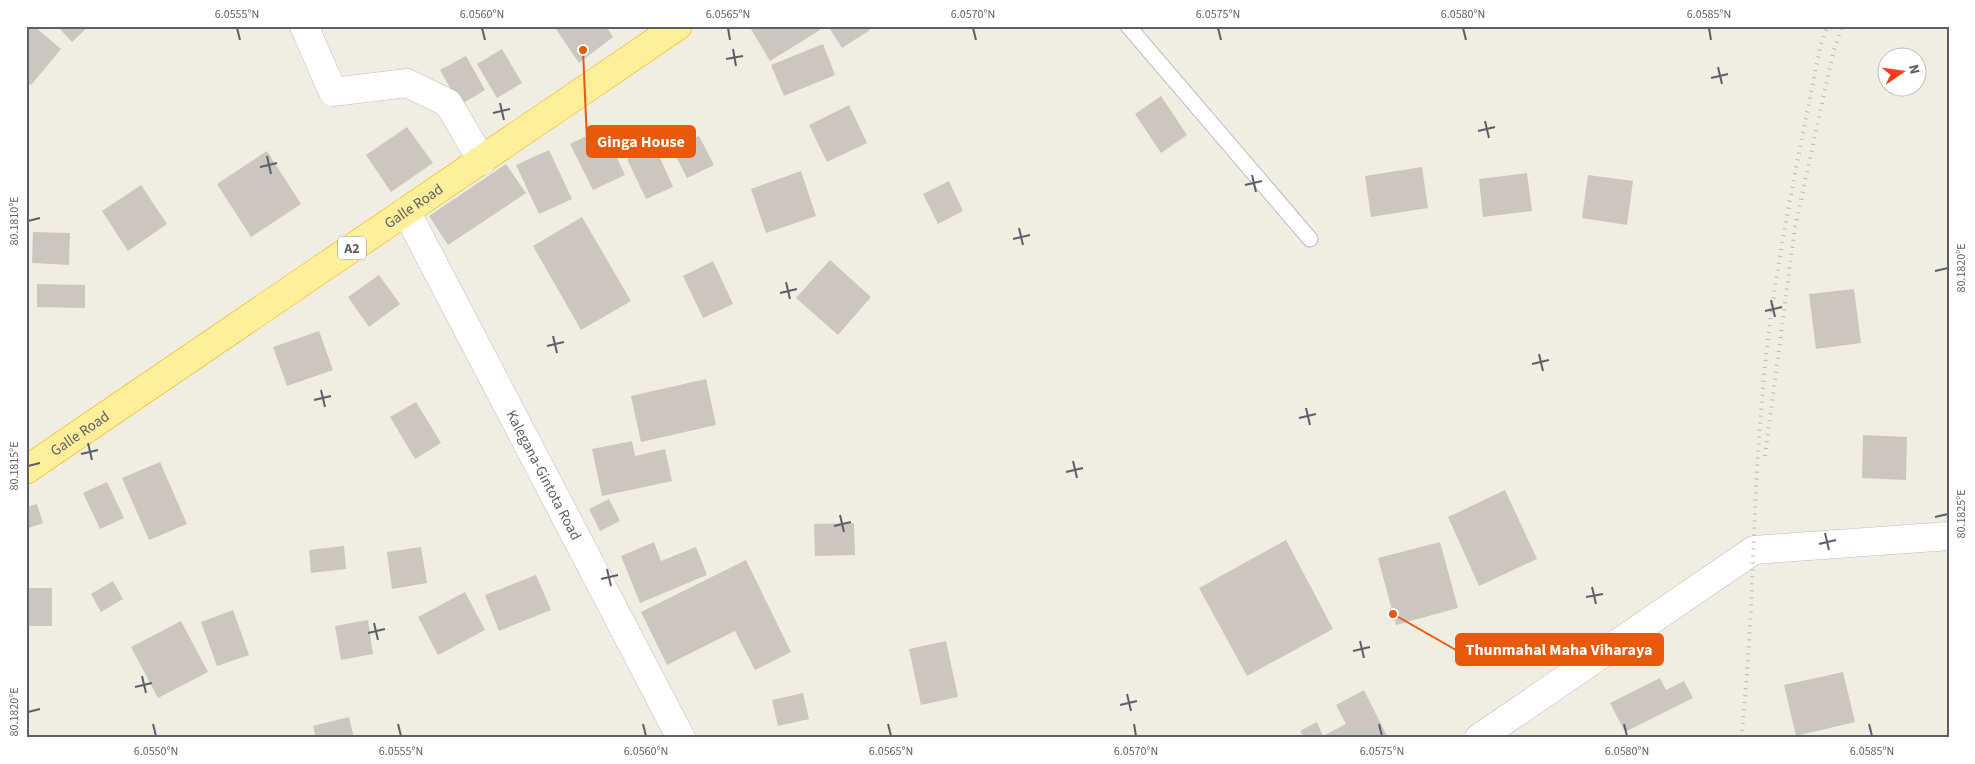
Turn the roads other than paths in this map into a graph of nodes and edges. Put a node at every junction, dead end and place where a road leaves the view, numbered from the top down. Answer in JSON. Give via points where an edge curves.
{"nodes":[{"id":1,"x":304,"y":26,"type":"edge"},
{"id":2,"x":678,"y":26,"type":"edge"},
{"id":3,"x":1128,"y":26,"type":"edge"},
{"id":4,"x":482,"y":162,"type":"junction"},
{"id":5,"x":406,"y":211,"type":"junction"},
{"id":6,"x":1310,"y":239,"type":"dead end"},
{"id":7,"x":26,"y":470,"type":"edge"},
{"id":8,"x":1949,"y":536,"type":"edge"},
{"id":9,"x":681,"y":738,"type":"edge"},
{"id":10,"x":1479,"y":738,"type":"edge"}],
"edges":[{"from":1,"to":4,"type":"street","via":[[333,92],[407,83],[448,103]]},
{"from":2,"to":4,"type":"highway","name":"Galle Road","number":"A2"},
{"from":3,"to":6,"type":"lane"},
{"from":4,"to":5,"type":"highway","name":"Galle Road","number":"A2"},
{"from":5,"to":7,"type":"highway","name":"Galle Road","number":"A2"},
{"from":5,"to":9,"type":"street","name":"Kalegana-Gintota Road"},
{"from":8,"to":10,"type":"street","via":[[1754,550]]}]}
